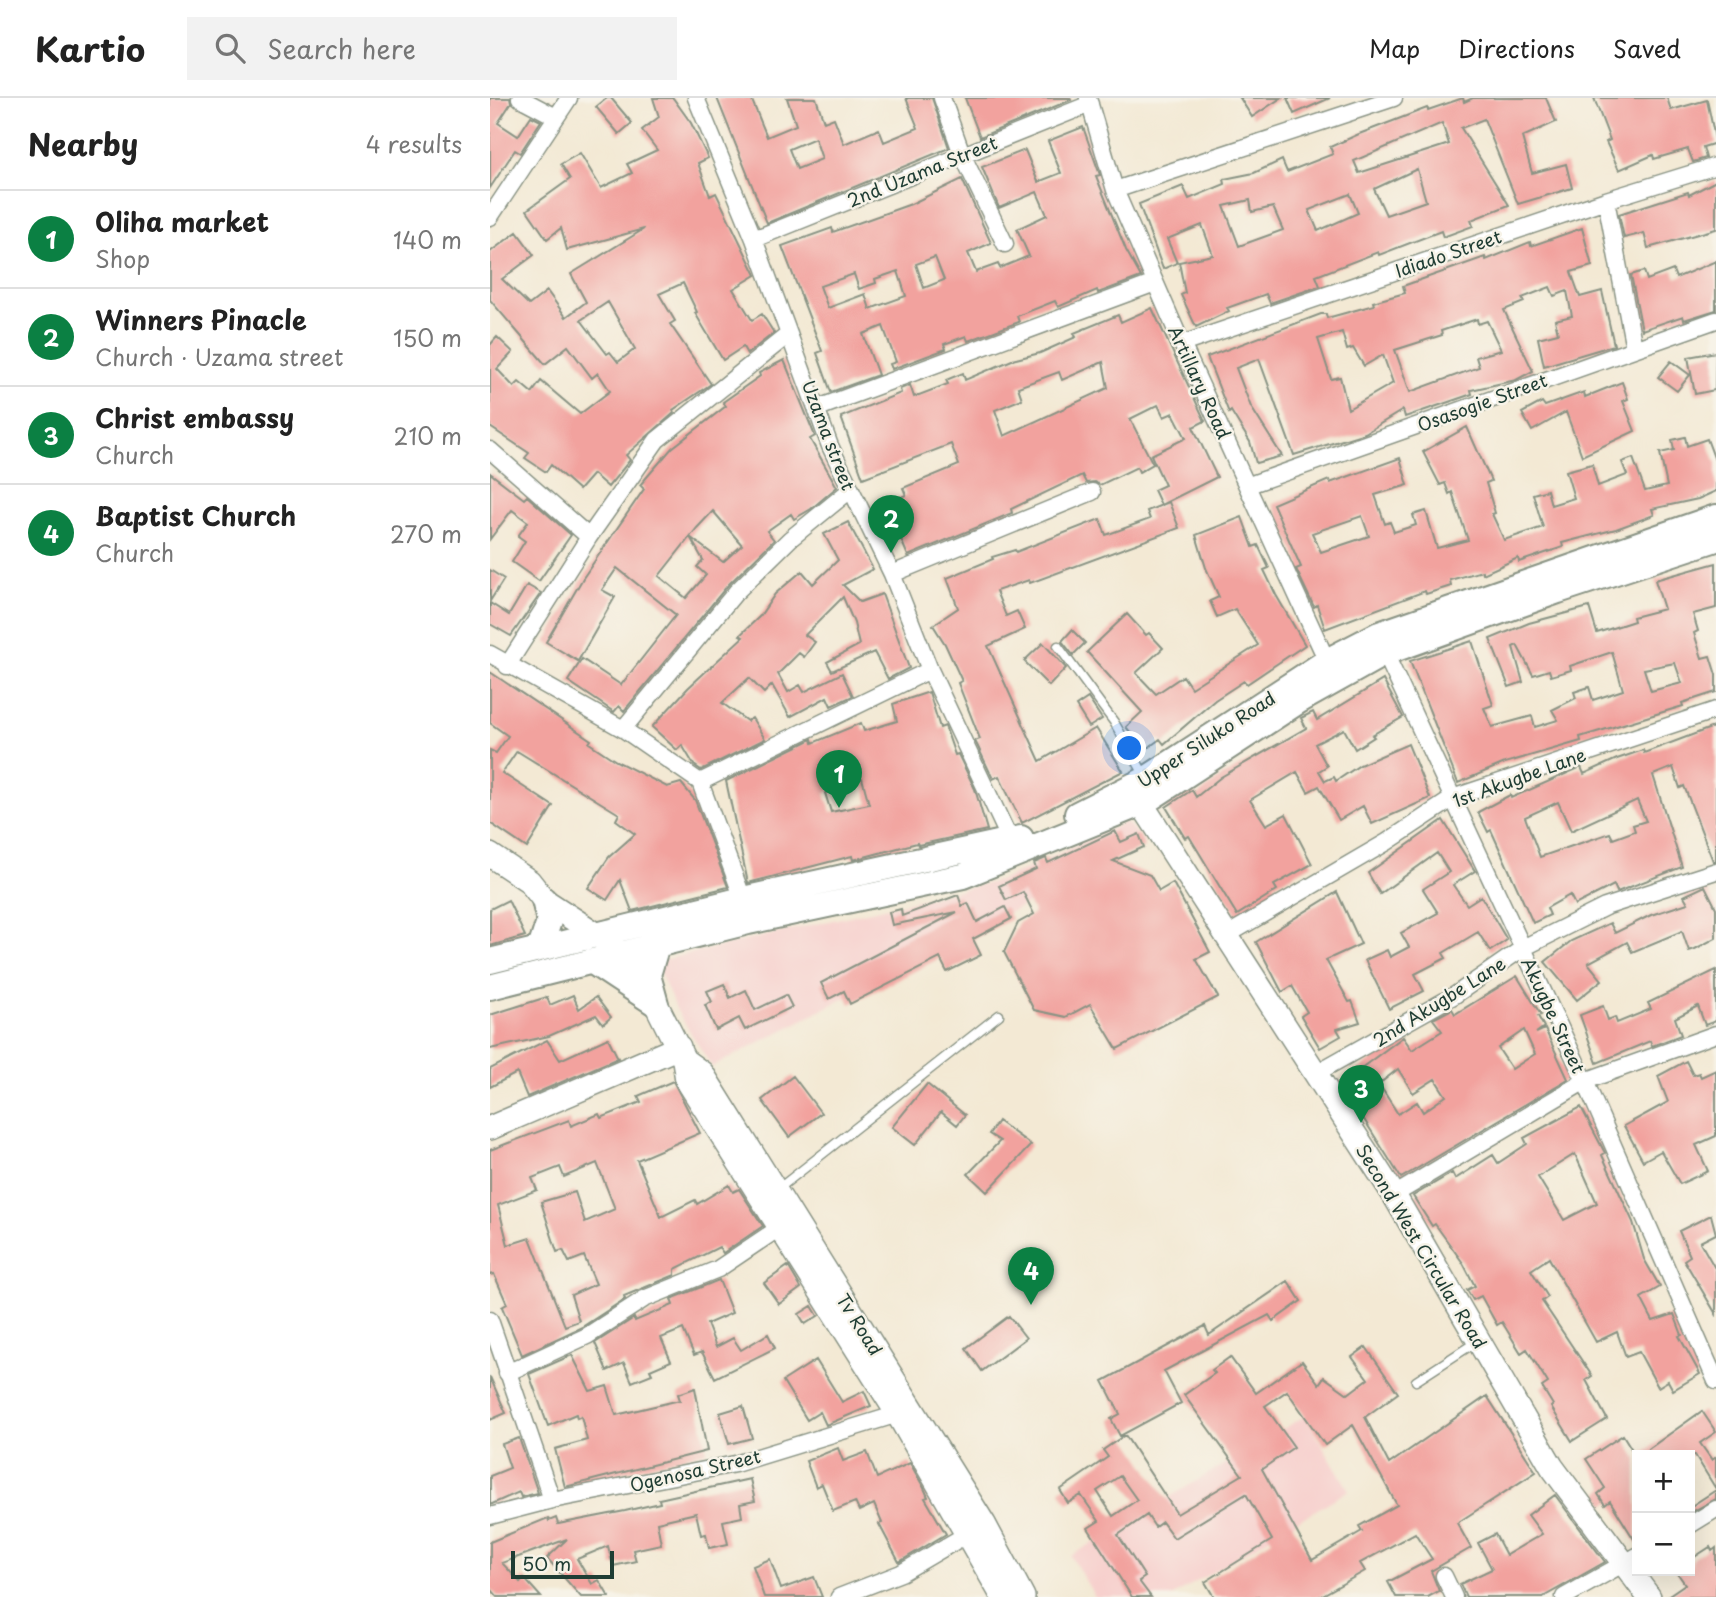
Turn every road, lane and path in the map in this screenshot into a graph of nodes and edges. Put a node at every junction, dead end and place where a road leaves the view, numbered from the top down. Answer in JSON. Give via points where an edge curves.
{"nodes":[{"id":1,"x":520,"y":98,"type":"edge"},
{"id":2,"x":569,"y":98,"type":"edge"},
{"id":3,"x":696,"y":98,"type":"edge"},
{"id":4,"x":942,"y":98,"type":"edge"},
{"id":5,"x":1394,"y":98,"type":"edge"},
{"id":6,"x":1089,"y":101,"type":"edge"},
{"id":7,"x":1355,"y":104,"type":"edge"},
{"id":8,"x":556,"y":117,"type":"junction"},
{"id":9,"x":962,"y":153,"type":"junction"},
{"id":10,"x":1716,"y":166,"type":"edge"},
{"id":11,"x":1115,"y":190,"type":"junction"},
{"id":12,"x":1606,"y":200,"type":"junction"},
{"id":13,"x":490,"y":217,"type":"edge"},
{"id":14,"x":754,"y":239,"type":"junction"},
{"id":15,"x":1004,"y":244,"type":"dead end"},
{"id":16,"x":1155,"y":283,"type":"junction"},
{"id":17,"x":1716,"y":320,"type":"edge"},
{"id":18,"x":789,"y":334,"type":"junction"},
{"id":19,"x":1182,"y":344,"type":"junction"},
{"id":20,"x":1634,"y":348,"type":"junction"},
{"id":21,"x":818,"y":408,"type":"junction"},
{"id":22,"x":490,"y":450,"type":"edge"},
{"id":23,"x":1249,"y":485,"type":"junction"},
{"id":24,"x":849,"y":491,"type":"junction"},
{"id":25,"x":1091,"y":492,"type":"dead end"},
{"id":26,"x":1716,"y":517,"type":"edge"},
{"id":27,"x":589,"y":537,"type":"junction"},
{"id":28,"x":1716,"y":539,"type":"edge"},
{"id":29,"x":892,"y":574,"type":"junction"},
{"id":30,"x":1058,"y":646,"type":"dead end"},
{"id":31,"x":1385,"y":653,"type":"junction"},
{"id":32,"x":490,"y":654,"type":"edge"},
{"id":33,"x":1327,"y":661,"type":"junction"},
{"id":34,"x":507,"y":666,"type":"junction"},
{"id":35,"x":930,"y":670,"type":"junction"},
{"id":36,"x":1716,"y":710,"type":"edge"},
{"id":37,"x":623,"y":729,"type":"junction"},
{"id":38,"x":701,"y":782,"type":"junction"},
{"id":39,"x":1140,"y":790,"type":"junction"},
{"id":40,"x":1455,"y":797,"type":"junction"},
{"id":41,"x":1011,"y":842,"type":"junction"},
{"id":42,"x":490,"y":855,"type":"edge"},
{"id":43,"x":1716,"y":871,"type":"edge"},
{"id":44,"x":490,"y":872,"type":"edge"},
{"id":45,"x":743,"y":899,"type":"junction"},
{"id":46,"x":544,"y":900,"type":"junction"},
{"id":47,"x":1227,"y":935,"type":"junction"},
{"id":48,"x":600,"y":936,"type":"junction"},
{"id":49,"x":657,"y":945,"type":"junction"},
{"id":50,"x":1523,"y":948,"type":"junction"},
{"id":51,"x":540,"y":949,"type":"junction"},
{"id":52,"x":623,"y":956,"type":"junction"},
{"id":53,"x":490,"y":961,"type":"edge"},
{"id":54,"x":591,"y":961,"type":"junction"},
{"id":55,"x":490,"y":986,"type":"edge"},
{"id":56,"x":656,"y":1004,"type":"junction"},
{"id":57,"x":999,"y":1015,"type":"dead end"},
{"id":58,"x":1716,"y":1034,"type":"edge"},
{"id":59,"x":681,"y":1053,"type":"junction"},
{"id":60,"x":1318,"y":1072,"type":"junction"},
{"id":61,"x":1585,"y":1081,"type":"junction"},
{"id":62,"x":490,"y":1128,"type":"edge"},
{"id":63,"x":776,"y":1190,"type":"junction"},
{"id":64,"x":1394,"y":1195,"type":"junction"},
{"id":65,"x":782,"y":1226,"type":"junction"},
{"id":66,"x":490,"y":1320,"type":"edge"},
{"id":67,"x":1478,"y":1340,"type":"junction"},
{"id":68,"x":507,"y":1373,"type":"junction"},
{"id":69,"x":1416,"y":1381,"type":"dead end"},
{"id":70,"x":1716,"y":1381,"type":"edge"},
{"id":71,"x":898,"y":1414,"type":"junction"},
{"id":72,"x":552,"y":1500,"type":"junction"},
{"id":73,"x":1716,"y":1509,"type":"edge"},
{"id":74,"x":490,"y":1516,"type":"edge"},
{"id":75,"x":1695,"y":1522,"type":"edge"},
{"id":76,"x":968,"y":1533,"type":"junction"},
{"id":77,"x":1631,"y":1560,"type":"edge"},
{"id":78,"x":1444,"y":1576,"type":"dead end"},
{"id":79,"x":994,"y":1591,"type":"edge"},
{"id":80,"x":839,"y":1597,"type":"edge"},
{"id":81,"x":1023,"y":1597,"type":"edge"},
{"id":82,"x":1454,"y":1597,"type":"edge"},
{"id":83,"x":1564,"y":1597,"type":"edge"},
{"id":84,"x":1648,"y":1597,"type":"edge"}],
"edges":[{"from":1,"to":8,"type":"street"},
{"from":2,"to":8,"type":"street"},
{"from":3,"to":14,"type":"street","name":"Uzama street"},
{"from":4,"to":9,"type":"street"},
{"from":5,"to":7,"type":"street"},
{"from":6,"to":9,"type":"street","name":"2nd Uzama Street"},
{"from":6,"to":11,"type":"street","name":"Artillary Road"},
{"from":7,"to":11,"type":"street"},
{"from":8,"to":13,"type":"street"},
{"from":9,"to":14,"type":"street","name":"2nd Uzama Street"},
{"from":9,"to":15,"type":"street"},
{"from":10,"to":12,"type":"street","name":"Idiado Street"},
{"from":11,"to":16,"type":"street","name":"Artillary Road"},
{"from":12,"to":19,"type":"street","name":"Idiado Street"},
{"from":12,"to":20,"type":"street"},
{"from":14,"to":18,"type":"street","name":"Uzama street"},
{"from":16,"to":19,"type":"street","name":"Artillary Road"},
{"from":16,"to":21,"type":"street"},
{"from":17,"to":20,"type":"street","name":"Osasogie Street"},
{"from":18,"to":21,"type":"street","name":"Uzama street"},
{"from":18,"to":27,"type":"street","via":[[657,440]]},
{"from":19,"to":23,"type":"street","name":"Artillary Road"},
{"from":20,"to":23,"type":"street","name":"Osasogie Street"},
{"from":21,"to":24,"type":"street","name":"Uzama street"},
{"from":22,"to":27,"type":"street"},
{"from":23,"to":33,"type":"street","name":"Artillary Road"},
{"from":24,"to":29,"type":"street","name":"Uzama street"},
{"from":24,"to":37,"type":"street","via":[[790,538],[736,592]]},
{"from":25,"to":29,"type":"street"},
{"from":26,"to":33,"type":"main road","name":"Upper Siluko Road","via":[[1404,625]]},
{"from":27,"to":34,"type":"street"},
{"from":28,"to":31,"type":"main road","name":"Upper Siluko Road"},
{"from":29,"to":35,"type":"street","name":"Uzama street"},
{"from":30,"to":39,"type":"lane","via":[[1114,722]]},
{"from":31,"to":39,"type":"main road","name":"Upper Siluko Road"},
{"from":31,"to":40,"type":"street","name":"Akugbe Street"},
{"from":32,"to":34,"type":"street"},
{"from":33,"to":39,"type":"main road","name":"Upper Siluko Road"},
{"from":34,"to":37,"type":"street"},
{"from":35,"to":38,"type":"street"},
{"from":35,"to":41,"type":"street","name":"Uzama street"},
{"from":36,"to":40,"type":"street","name":"1st Akugbe Lane"},
{"from":37,"to":38,"type":"street"},
{"from":38,"to":45,"type":"street"},
{"from":39,"to":41,"type":"main road","name":"Upper Siluko Road"},
{"from":39,"to":47,"type":"street","name":"Second West Circular Road"},
{"from":39,"to":49,"type":"main road","name":"Upper Siluko Road","via":[[963,876]]},
{"from":40,"to":47,"type":"street","name":"1st Akugbe Lane"},
{"from":40,"to":50,"type":"street","name":"Akugbe Street"},
{"from":41,"to":45,"type":"main road","name":"Upper Siluko Road"},
{"from":42,"to":46,"type":"street","via":[[529,881]]},
{"from":43,"to":50,"type":"street","name":"2nd Akugbe Lane","via":[[1605,907]]},
{"from":44,"to":46,"type":"street","via":[[523,895]]},
{"from":45,"to":48,"type":"main road","name":"Upper Siluko Road"},
{"from":46,"to":48,"type":"street","name":"Tv Road"},
{"from":46,"to":51,"type":"main road","via":[[549,921]]},
{"from":47,"to":60,"type":"street","name":"Second West Circular Road"},
{"from":48,"to":51,"type":"main road","name":"Upper Siluko Road"},
{"from":48,"to":52,"type":"street","name":"Tv Road"},
{"from":49,"to":52,"type":"main road","name":"Upper Siluko Road"},
{"from":49,"to":56,"type":"main road","via":[[648,975]]},
{"from":50,"to":60,"type":"street","name":"2nd Akugbe Lane","via":[[1455,995]]},
{"from":50,"to":61,"type":"street","name":"Akugbe Street"},
{"from":51,"to":53,"type":"main road","name":"Upper Siluko Road"},
{"from":52,"to":54,"type":"main road","name":"Upper Siluko Road"},
{"from":52,"to":56,"type":"street","name":"Tv Road"},
{"from":54,"to":55,"type":"main road","name":"Upper Siluko Road"},
{"from":54,"to":56,"type":"main road"},
{"from":56,"to":59,"type":"street","name":"Tv Road"},
{"from":57,"to":63,"type":"lane"},
{"from":58,"to":61,"type":"street"},
{"from":59,"to":62,"type":"street"},
{"from":59,"to":63,"type":"street","name":"Tv Road","via":[[702,1073]]},
{"from":59,"to":65,"type":"street","name":"Tv Road","via":[[687,1080]]},
{"from":60,"to":64,"type":"street","name":"Second West Circular Road"},
{"from":61,"to":64,"type":"street"},
{"from":61,"to":70,"type":"street","name":"Akugbe Street"},
{"from":63,"to":81,"type":"street","name":"Tv Road","via":[[984,1524]]},
{"from":64,"to":67,"type":"street","name":"Second West Circular Road"},
{"from":65,"to":68,"type":"street","via":[[718,1269],[645,1299],[587,1336]]},
{"from":65,"to":71,"type":"street","name":"Tv Road"},
{"from":66,"to":68,"type":"street"},
{"from":67,"to":69,"type":"lane"},
{"from":67,"to":77,"type":"street","name":"Second West Circular Road","via":[[1552,1467]]},
{"from":68,"to":72,"type":"street"},
{"from":71,"to":72,"type":"street","name":"Ogenosa Street","via":[[735,1464]]},
{"from":71,"to":76,"type":"street","name":"Tv Road"},
{"from":72,"to":74,"type":"street","name":"Ogenosa Street"},
{"from":73,"to":75,"type":"street"},
{"from":76,"to":79,"type":"street","name":"Tv Road"},
{"from":76,"to":80,"type":"street","via":[[901,1573]]},
{"from":77,"to":83,"type":"street"},
{"from":77,"to":84,"type":"street","name":"Second West Circular Road"},
{"from":78,"to":82,"type":"street"}]}
